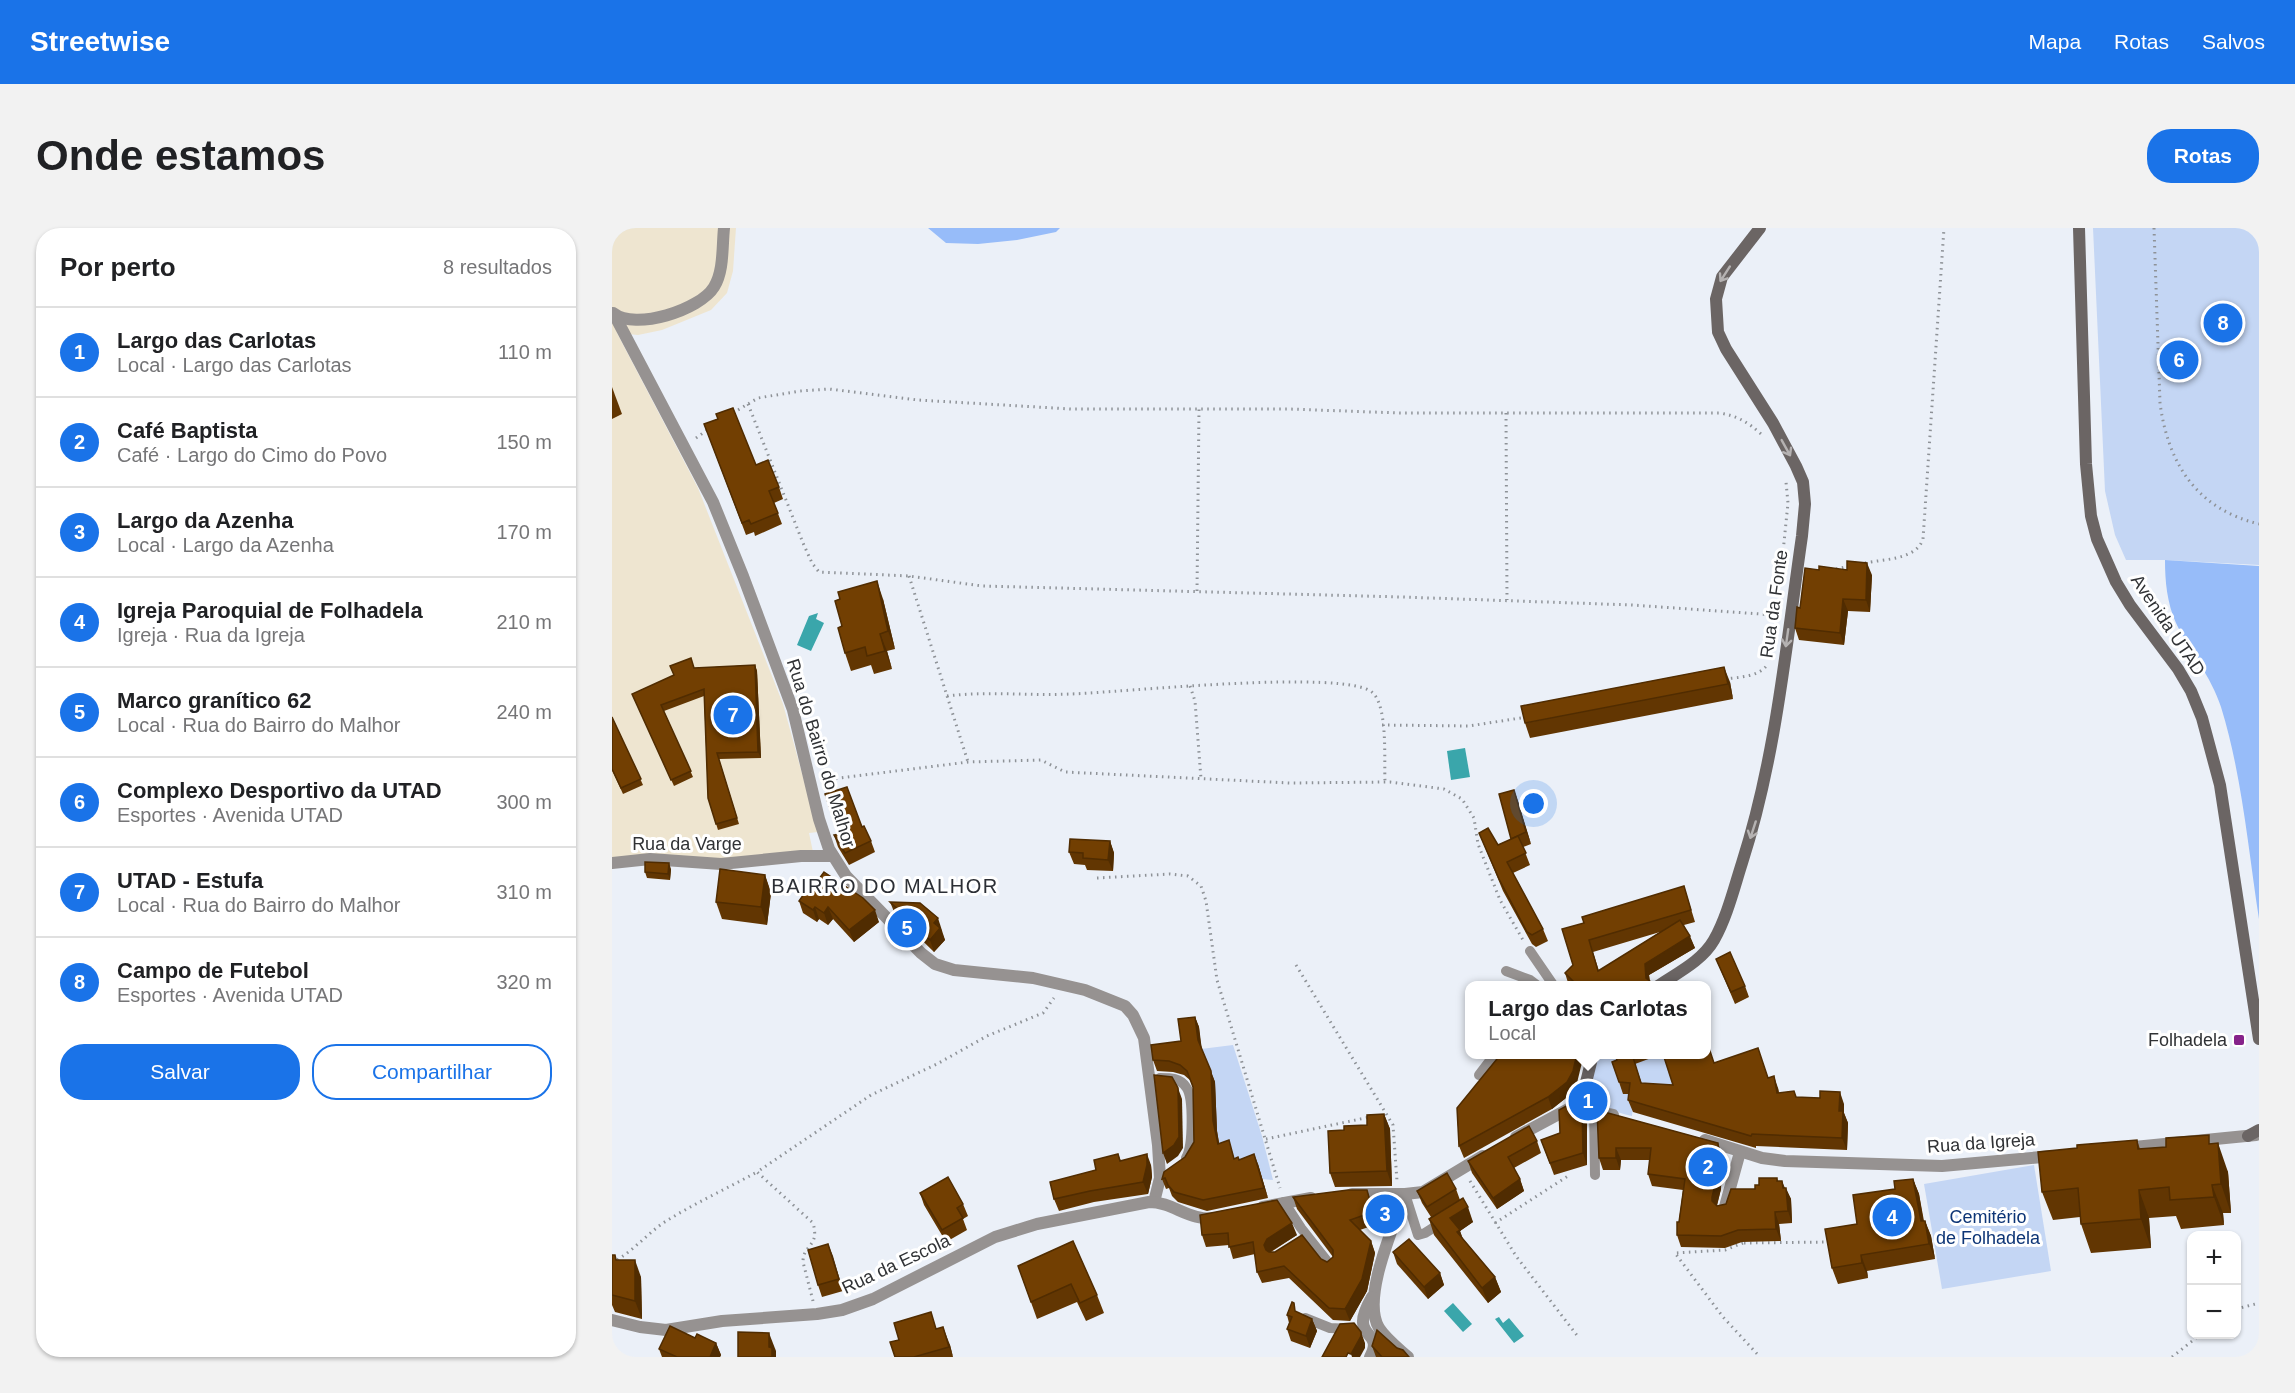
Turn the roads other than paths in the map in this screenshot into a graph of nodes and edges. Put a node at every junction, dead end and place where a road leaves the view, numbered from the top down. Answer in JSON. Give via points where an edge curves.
{"nodes":[{"id":1,"x":724,"y":228,"type":"edge"},
{"id":2,"x":1760,"y":228,"type":"edge"},
{"id":3,"x":2079,"y":228,"type":"edge"},
{"id":4,"x":614,"y":314,"type":"edge"},
{"id":5,"x":833,"y":856,"type":"junction"},
{"id":6,"x":612,"y":863,"type":"edge"},
{"id":7,"x":1530,"y":951,"type":"road end"},
{"id":8,"x":1506,"y":971,"type":"dead end"},
{"id":9,"x":1522,"y":981,"type":"edge"},
{"id":10,"x":1551,"y":981,"type":"edge"},
{"id":11,"x":1665,"y":981,"type":"edge"},
{"id":12,"x":2259,"y":1039,"type":"edge"},
{"id":13,"x":1491,"y":1059,"type":"edge"},
{"id":14,"x":1592,"y":1059,"type":"edge"},
{"id":15,"x":1479,"y":1075,"type":"dead end"},
{"id":16,"x":1149,"y":1078,"type":"junction"},
{"id":17,"x":1580,"y":1107,"type":"junction"},
{"id":18,"x":1594,"y":1110,"type":"junction"},
{"id":19,"x":1628,"y":1119,"type":"edge"},
{"id":20,"x":2255,"y":1133,"type":"edge"},
{"id":21,"x":1696,"y":1138,"type":"edge"},
{"id":22,"x":2115,"y":1149,"type":"edge"},
{"id":23,"x":1740,"y":1152,"type":"junction"},
{"id":24,"x":2070,"y":1154,"type":"edge"},
{"id":25,"x":1179,"y":1165,"type":"edge"},
{"id":26,"x":1595,"y":1175,"type":"dead end"},
{"id":27,"x":1401,"y":1194,"type":"junction"},
{"id":28,"x":1154,"y":1202,"type":"junction"},
{"id":29,"x":1284,"y":1202,"type":"junction"},
{"id":30,"x":1254,"y":1209,"type":"edge"},
{"id":31,"x":1724,"y":1210,"type":"edge"},
{"id":32,"x":1453,"y":1215,"type":"edge"},
{"id":33,"x":1227,"y":1216,"type":"edge"},
{"id":34,"x":1331,"y":1266,"type":"edge"},
{"id":35,"x":1372,"y":1296,"type":"junction"},
{"id":36,"x":1305,"y":1318,"type":"edge"},
{"id":37,"x":612,"y":1320,"type":"edge"},
{"id":38,"x":1363,"y":1326,"type":"junction"},
{"id":39,"x":1370,"y":1357,"type":"edge"},
{"id":40,"x":1408,"y":1357,"type":"edge"}],
"edges":[{"from":1,"to":4,"type":"street","via":[[718,279],[706,297],[648,320],[636,321]]},
{"from":2,"to":11,"type":"street","name":"Rua da Fonte","one_way":true,"via":[[1719,284],[1718,332],[1803,482],[1802,536],[1772,748],[1757,816],[1714,940],[1695,960]]},
{"from":3,"to":12,"type":"street","name":"Avenida UTAD","via":[[2091,516],[2116,582],[2178,669],[2202,718],[2220,785]]},
{"from":4,"to":5,"type":"street","name":"Rua do Bairro do Malhor","via":[[713,502],[793,710],[819,819]]},
{"from":5,"to":6,"type":"street","name":"Rua da Varge","via":[[722,864],[650,860]]},
{"from":5,"to":16,"type":"street","name":"Rua do Bairro do Malhor","via":[[846,876],[935,964],[954,970],[1033,978],[1086,990],[1125,1006],[1144,1038]]},
{"from":7,"to":10,"type":"lane"},
{"from":8,"to":9,"type":"lane"},
{"from":13,"to":15,"type":"lane"},
{"from":14,"to":17,"type":"street"},
{"from":16,"to":25,"type":"lane","via":[[1174,1078],[1189,1091],[1190,1153]]},
{"from":16,"to":28,"type":"street","via":[[1164,1175]]},
{"from":17,"to":18,"type":"street"},
{"from":17,"to":27,"type":"street","via":[[1570,1107],[1423,1192]]},
{"from":18,"to":19,"type":"street"},
{"from":18,"to":26,"type":"lane"},
{"from":20,"to":22,"type":"street"},
{"from":21,"to":23,"type":"street","name":"Rua da Igreja"},
{"from":23,"to":24,"type":"street","name":"Rua da Igreja","via":[[1777,1161],[1949,1166]]},
{"from":23,"to":31,"type":"street"},
{"from":27,"to":29,"type":"street","via":[[1368,1193]]},
{"from":27,"to":32,"type":"lane","via":[[1418,1235]]},
{"from":27,"to":35,"type":"street"},
{"from":28,"to":33,"type":"street","via":[[1198,1218]]},
{"from":28,"to":37,"type":"street","name":"Rua da Escola","via":[[1001,1234],[857,1306],[666,1330]]},
{"from":29,"to":30,"type":"street"},
{"from":29,"to":34,"type":"lane","via":[[1303,1239]]},
{"from":35,"to":38,"type":"street"},
{"from":35,"to":40,"type":"street","via":[[1378,1327]]},
{"from":36,"to":38,"type":"lane","via":[[1336,1329]]},
{"from":38,"to":39,"type":"street","via":[[1374,1341]]}]}
